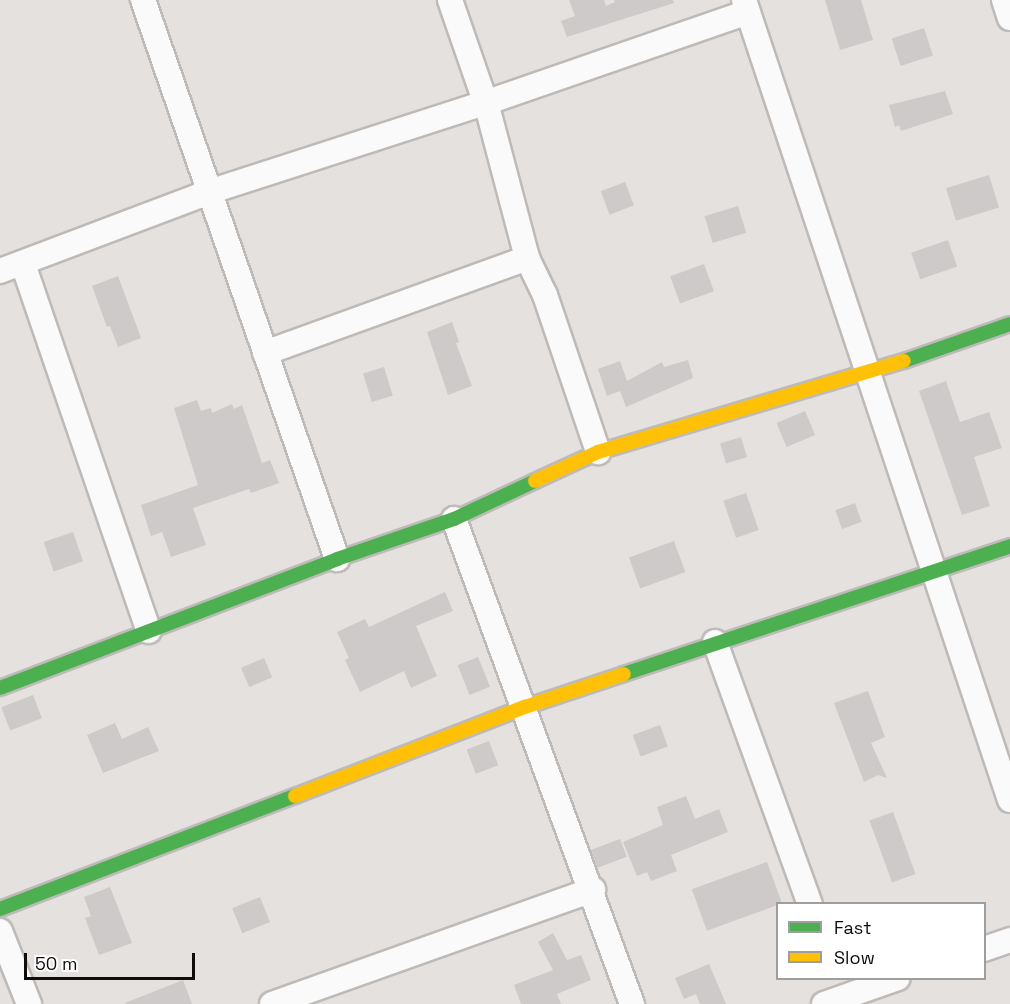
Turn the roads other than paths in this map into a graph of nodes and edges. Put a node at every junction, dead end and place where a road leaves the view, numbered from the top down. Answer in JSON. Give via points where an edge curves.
{"nodes":[{"id":1,"x":143,"y":0,"type":"edge"},
{"id":2,"x":450,"y":0,"type":"edge"},
{"id":3,"x":1004,"y":0,"type":"edge"},
{"id":4,"x":746,"y":6,"type":"edge"},
{"id":5,"x":1010,"y":18,"type":"edge"},
{"id":6,"x":485,"y":102,"type":"junction"},
{"id":7,"x":209,"y":192,"type":"junction"},
{"id":8,"x":527,"y":258,"type":"junction"},
{"id":9,"x":23,"y":264,"type":"junction"},
{"id":10,"x":0,"y":271,"type":"edge"},
{"id":11,"x":1010,"y":324,"type":"edge"},
{"id":12,"x":265,"y":353,"type":"junction"},
{"id":13,"x":868,"y":373,"type":"junction"},
{"id":14,"x":598,"y":452,"type":"junction"},
{"id":15,"x":454,"y":519,"type":"junction"},
{"id":16,"x":1010,"y":546,"type":"edge"},
{"id":17,"x":336,"y":559,"type":"junction"},
{"id":18,"x":934,"y":573,"type":"junction"},
{"id":19,"x":149,"y":631,"type":"junction"},
{"id":20,"x":715,"y":642,"type":"junction"},
{"id":21,"x":0,"y":688,"type":"edge"},
{"id":22,"x":525,"y":707,"type":"junction"},
{"id":23,"x":1003,"y":757,"type":"edge"},
{"id":24,"x":1010,"y":800,"type":"edge"},
{"id":25,"x":593,"y":891,"type":"junction"},
{"id":26,"x":810,"y":902,"type":"edge"},
{"id":27,"x":0,"y":909,"type":"edge"},
{"id":28,"x":0,"y":931,"type":"edge"},
{"id":29,"x":1010,"y":940,"type":"edge"},
{"id":30,"x":986,"y":948,"type":"edge"},
{"id":31,"x":891,"y":980,"type":"edge"},
{"id":32,"x":838,"y":996,"type":"edge"},
{"id":33,"x":29,"y":1004,"type":"edge"},
{"id":34,"x":272,"y":1004,"type":"edge"},
{"id":35,"x":632,"y":1004,"type":"edge"}],
"edges":[{"from":1,"to":7,"type":"street"},
{"from":2,"to":6,"type":"street"},
{"from":3,"to":5,"type":"street"},
{"from":4,"to":6,"type":"street"},
{"from":4,"to":13,"type":"street"},
{"from":6,"to":7,"type":"street"},
{"from":6,"to":8,"type":"street"},
{"from":7,"to":9,"type":"street"},
{"from":7,"to":12,"type":"street"},
{"from":8,"to":12,"type":"street"},
{"from":8,"to":14,"type":"street","via":[[545,295]]},
{"from":9,"to":10,"type":"street"},
{"from":9,"to":19,"type":"street"},
{"from":11,"to":13,"type":"street"},
{"from":12,"to":17,"type":"street"},
{"from":13,"to":14,"type":"street"},
{"from":13,"to":18,"type":"street"},
{"from":14,"to":15,"type":"street"},
{"from":15,"to":17,"type":"street"},
{"from":15,"to":22,"type":"street"},
{"from":16,"to":18,"type":"street"},
{"from":17,"to":19,"type":"street"},
{"from":18,"to":20,"type":"street"},
{"from":18,"to":23,"type":"street"},
{"from":19,"to":21,"type":"street"},
{"from":20,"to":22,"type":"street"},
{"from":20,"to":26,"type":"street"},
{"from":22,"to":25,"type":"street"},
{"from":22,"to":27,"type":"street"},
{"from":23,"to":24,"type":"street"},
{"from":25,"to":34,"type":"street"},
{"from":25,"to":35,"type":"street"},
{"from":28,"to":33,"type":"street"},
{"from":29,"to":30,"type":"street"},
{"from":31,"to":32,"type":"street"}]}
